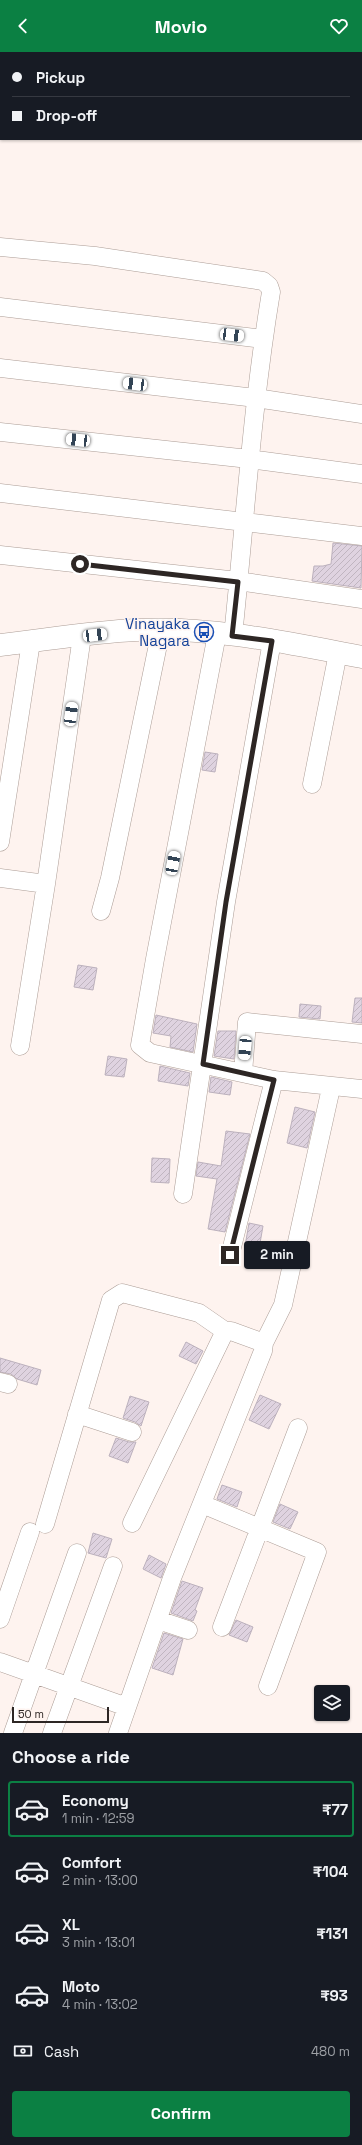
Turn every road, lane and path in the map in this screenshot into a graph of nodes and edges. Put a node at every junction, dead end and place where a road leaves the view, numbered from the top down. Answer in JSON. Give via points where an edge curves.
{"nodes":[{"id":1,"x":0,"y":247,"type":"edge"},
{"id":2,"x":0,"y":307,"type":"edge"},
{"id":3,"x":263,"y":339,"type":"junction"},
{"id":4,"x":0,"y":368,"type":"edge"},
{"id":5,"x":256,"y":398,"type":"junction"},
{"id":6,"x":362,"y":414,"type":"edge"},
{"id":7,"x":0,"y":432,"type":"edge"},
{"id":8,"x":249,"y":459,"type":"junction"},
{"id":9,"x":362,"y":474,"type":"edge"},
{"id":10,"x":0,"y":493,"type":"edge"},
{"id":11,"x":245,"y":521,"type":"junction"},
{"id":12,"x":362,"y":536,"type":"edge"},
{"id":13,"x":0,"y":555,"type":"edge"},
{"id":14,"x":238,"y":582,"type":"junction"},
{"id":15,"x":362,"y":599,"type":"edge"},
{"id":16,"x":160,"y":630,"type":"junction"},
{"id":17,"x":225,"y":635,"type":"junction"},
{"id":18,"x":82,"y":636,"type":"junction"},
{"id":19,"x":272,"y":641,"type":"junction"},
{"id":20,"x":31,"y":642,"type":"junction"},
{"id":21,"x":0,"y":645,"type":"edge"},
{"id":22,"x":338,"y":652,"type":"junction"},
{"id":23,"x":362,"y":657,"type":"edge"},
{"id":24,"x":312,"y":784,"type":"dead end"},
{"id":25,"x":0,"y":842,"type":"edge"},
{"id":26,"x":0,"y":878,"type":"edge"},
{"id":27,"x":46,"y":884,"type":"junction"},
{"id":28,"x":100,"y":911,"type":"dead end"},
{"id":29,"x":362,"y":1034,"type":"edge"},
{"id":30,"x":20,"y":1046,"type":"dead end"},
{"id":31,"x":203,"y":1064,"type":"junction"},
{"id":32,"x":243,"y":1074,"type":"junction"},
{"id":33,"x":274,"y":1080,"type":"junction"},
{"id":34,"x":331,"y":1088,"type":"junction"},
{"id":35,"x":362,"y":1090,"type":"edge"},
{"id":36,"x":183,"y":1194,"type":"dead end"},
{"id":37,"x":230,"y":1255,"type":"dead end"},
{"id":38,"x":225,"y":1331,"type":"junction"},
{"id":39,"x":264,"y":1343,"type":"junction"},
{"id":40,"x":77,"y":1414,"type":"junction"},
{"id":41,"x":298,"y":1428,"type":"dead end"},
{"id":42,"x":132,"y":1432,"type":"dead end"},
{"id":43,"x":202,"y":1504,"type":"junction"},
{"id":44,"x":132,"y":1523,"type":"dead end"},
{"id":45,"x":260,"y":1528,"type":"junction"},
{"id":46,"x":77,"y":1553,"type":"dead end"},
{"id":47,"x":113,"y":1566,"type":"dead end"},
{"id":48,"x":0,"y":1618,"type":"edge"},
{"id":49,"x":158,"y":1620,"type":"junction"},
{"id":50,"x":222,"y":1627,"type":"dead end"},
{"id":51,"x":188,"y":1630,"type":"dead end"},
{"id":52,"x":0,"y":1662,"type":"edge"},
{"id":53,"x":34,"y":1674,"type":"junction"},
{"id":54,"x":68,"y":1686,"type":"junction"},
{"id":55,"x":268,"y":1686,"type":"dead end"},
{"id":56,"x":126,"y":1707,"type":"junction"},
{"id":57,"x":13,"y":1733,"type":"edge"},
{"id":58,"x":52,"y":1733,"type":"edge"},
{"id":59,"x":118,"y":1733,"type":"edge"}],
"edges":[{"from":1,"to":3,"type":"street","via":[[95,256],[263,281],[271,292]]},
{"from":2,"to":3,"type":"street"},
{"from":3,"to":5,"type":"street"},
{"from":4,"to":5,"type":"street"},
{"from":5,"to":6,"type":"street"},
{"from":5,"to":8,"type":"street"},
{"from":7,"to":8,"type":"street"},
{"from":8,"to":9,"type":"street"},
{"from":8,"to":11,"type":"street"},
{"from":10,"to":11,"type":"street"},
{"from":11,"to":12,"type":"street"},
{"from":11,"to":14,"type":"street"},
{"from":13,"to":14,"type":"street"},
{"from":14,"to":15,"type":"street"},
{"from":14,"to":17,"type":"street"},
{"from":16,"to":17,"type":"main road"},
{"from":16,"to":18,"type":"main road"},
{"from":16,"to":28,"type":"street","via":[[110,878]]},
{"from":17,"to":19,"type":"main road"},
{"from":17,"to":31,"type":"street","via":[[156,951],[140,1045],[150,1053]]},
{"from":18,"to":20,"type":"main road"},
{"from":18,"to":27,"type":"street"},
{"from":19,"to":22,"type":"main road"},
{"from":19,"to":31,"type":"street","via":[[226,902]]},
{"from":20,"to":21,"type":"main road"},
{"from":20,"to":25,"type":"street"},
{"from":22,"to":23,"type":"main road"},
{"from":22,"to":24,"type":"street"},
{"from":26,"to":27,"type":"street"},
{"from":27,"to":30,"type":"street"},
{"from":29,"to":32,"type":"street","via":[[247,1022]]},
{"from":31,"to":32,"type":"street"},
{"from":31,"to":36,"type":"street"},
{"from":32,"to":33,"type":"street"},
{"from":33,"to":34,"type":"street"},
{"from":33,"to":37,"type":"street"},
{"from":34,"to":35,"type":"street"},
{"from":34,"to":39,"type":"street","via":[[283,1305]]},
{"from":38,"to":39,"type":"street"},
{"from":38,"to":40,"type":"street","via":[[199,1313],[122,1293],[111,1300]]},
{"from":38,"to":44,"type":"street"},
{"from":39,"to":43,"type":"street"},
{"from":40,"to":42,"type":"street"},
{"from":40,"to":48,"type":"street","via":[[37,1528]]},
{"from":41,"to":45,"type":"street"},
{"from":43,"to":45,"type":"street"},
{"from":43,"to":49,"type":"street"},
{"from":45,"to":50,"type":"street"},
{"from":45,"to":55,"type":"street","via":[[317,1552]]},
{"from":46,"to":53,"type":"street"},
{"from":47,"to":54,"type":"street"},
{"from":49,"to":51,"type":"street"},
{"from":49,"to":56,"type":"street"},
{"from":52,"to":53,"type":"street"},
{"from":53,"to":54,"type":"street"},
{"from":53,"to":57,"type":"street"},
{"from":54,"to":56,"type":"street"},
{"from":54,"to":58,"type":"street"},
{"from":56,"to":59,"type":"street"}]}
